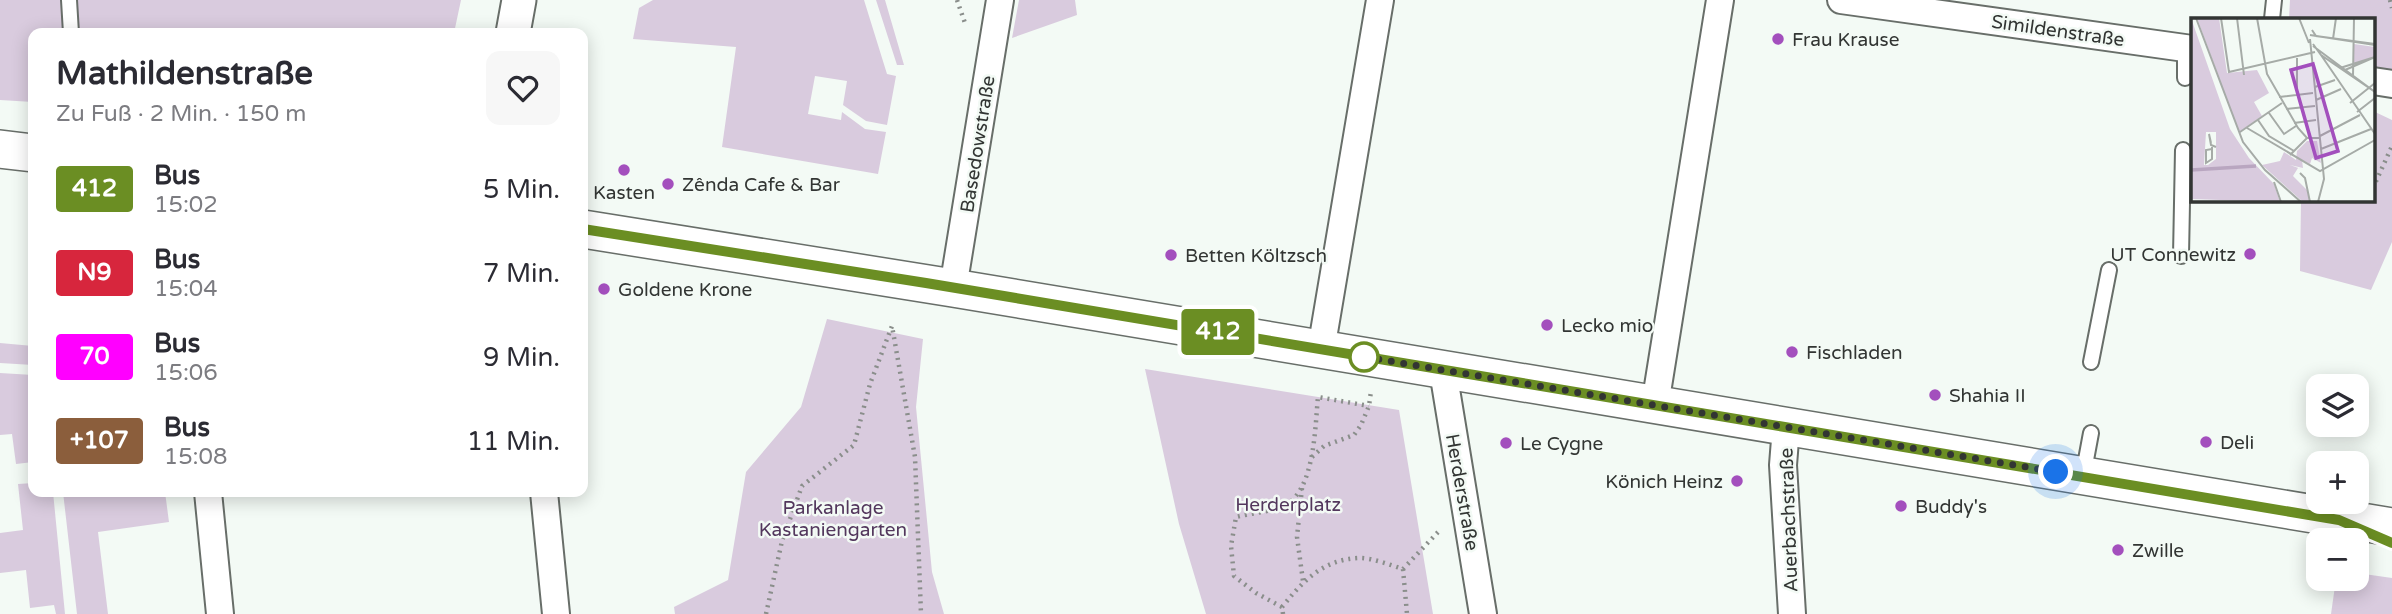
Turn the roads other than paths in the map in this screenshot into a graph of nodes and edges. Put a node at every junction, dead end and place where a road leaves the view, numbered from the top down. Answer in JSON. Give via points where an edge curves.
{"nodes":[{"id":1,"x":69,"y":0,"type":"edge"},
{"id":2,"x":519,"y":0,"type":"edge"},
{"id":3,"x":1000,"y":0,"type":"edge"},
{"id":4,"x":1380,"y":0,"type":"edge"},
{"id":5,"x":1720,"y":0,"type":"edge"},
{"id":6,"x":1841,"y":0,"type":"edge"},
{"id":7,"x":2274,"y":0,"type":"edge"},
{"id":8,"x":2272,"y":18,"type":"edge"},
{"id":9,"x":71,"y":28,"type":"edge"},
{"id":10,"x":514,"y":28,"type":"edge"},
{"id":11,"x":2189,"y":49,"type":"edge"},
{"id":12,"x":2185,"y":78,"type":"dead end"},
{"id":13,"x":2374,"y":81,"type":"edge"},
{"id":14,"x":2392,"y":84,"type":"edge"},
{"id":15,"x":0,"y":149,"type":"edge"},
{"id":16,"x":2183,"y":150,"type":"dead end"},
{"id":17,"x":28,"y":152,"type":"edge"},
{"id":18,"x":588,"y":230,"type":"edge"},
{"id":19,"x":2181,"y":256,"type":"dead end"},
{"id":20,"x":2109,"y":270,"type":"dead end"},
{"id":21,"x":953,"y":288,"type":"junction"},
{"id":22,"x":1321,"y":350,"type":"junction"},
{"id":23,"x":2091,"y":362,"type":"dead end"},
{"id":24,"x":1443,"y":371,"type":"junction"},
{"id":25,"x":1655,"y":405,"type":"junction"},
{"id":26,"x":1786,"y":427,"type":"junction"},
{"id":27,"x":2091,"y":433,"type":"dead end"},
{"id":28,"x":2083,"y":477,"type":"junction"},
{"id":29,"x":208,"y":497,"type":"edge"},
{"id":30,"x":544,"y":497,"type":"edge"},
{"id":31,"x":2339,"y":520,"type":"junction"},
{"id":32,"x":2392,"y":527,"type":"edge"},
{"id":33,"x":2392,"y":543,"type":"edge"},
{"id":34,"x":220,"y":614,"type":"edge"},
{"id":35,"x":556,"y":614,"type":"edge"},
{"id":36,"x":1483,"y":614,"type":"edge"},
{"id":37,"x":1792,"y":614,"type":"edge"}],
"edges":[{"from":1,"to":9,"type":"lane"},
{"from":2,"to":10,"type":"street"},
{"from":3,"to":21,"type":"street","name":"Basedowstraße"},
{"from":4,"to":22,"type":"street"},
{"from":5,"to":25,"type":"street"},
{"from":6,"to":11,"type":"street","name":"Simildenstraße"},
{"from":7,"to":8,"type":"lane"},
{"from":11,"to":12,"type":"lane"},
{"from":13,"to":14,"type":"street"},
{"from":15,"to":17,"type":"main road"},
{"from":16,"to":19,"type":"lane"},
{"from":18,"to":21,"type":"main road"},
{"from":20,"to":23,"type":"lane"},
{"from":21,"to":22,"type":"main road"},
{"from":22,"to":24,"type":"main road"},
{"from":24,"to":25,"type":"main road"},
{"from":24,"to":36,"type":"street","name":"Herderstraße"},
{"from":25,"to":26,"type":"main road"},
{"from":26,"to":28,"type":"main road"},
{"from":26,"to":37,"type":"street","name":"Auerbachstraße","via":[[1783,465]]},
{"from":27,"to":28,"type":"lane"},
{"from":28,"to":31,"type":"main road"},
{"from":29,"to":34,"type":"street"},
{"from":30,"to":35,"type":"street"},
{"from":31,"to":32,"type":"main road"},
{"from":31,"to":33,"type":"main road"}]}
